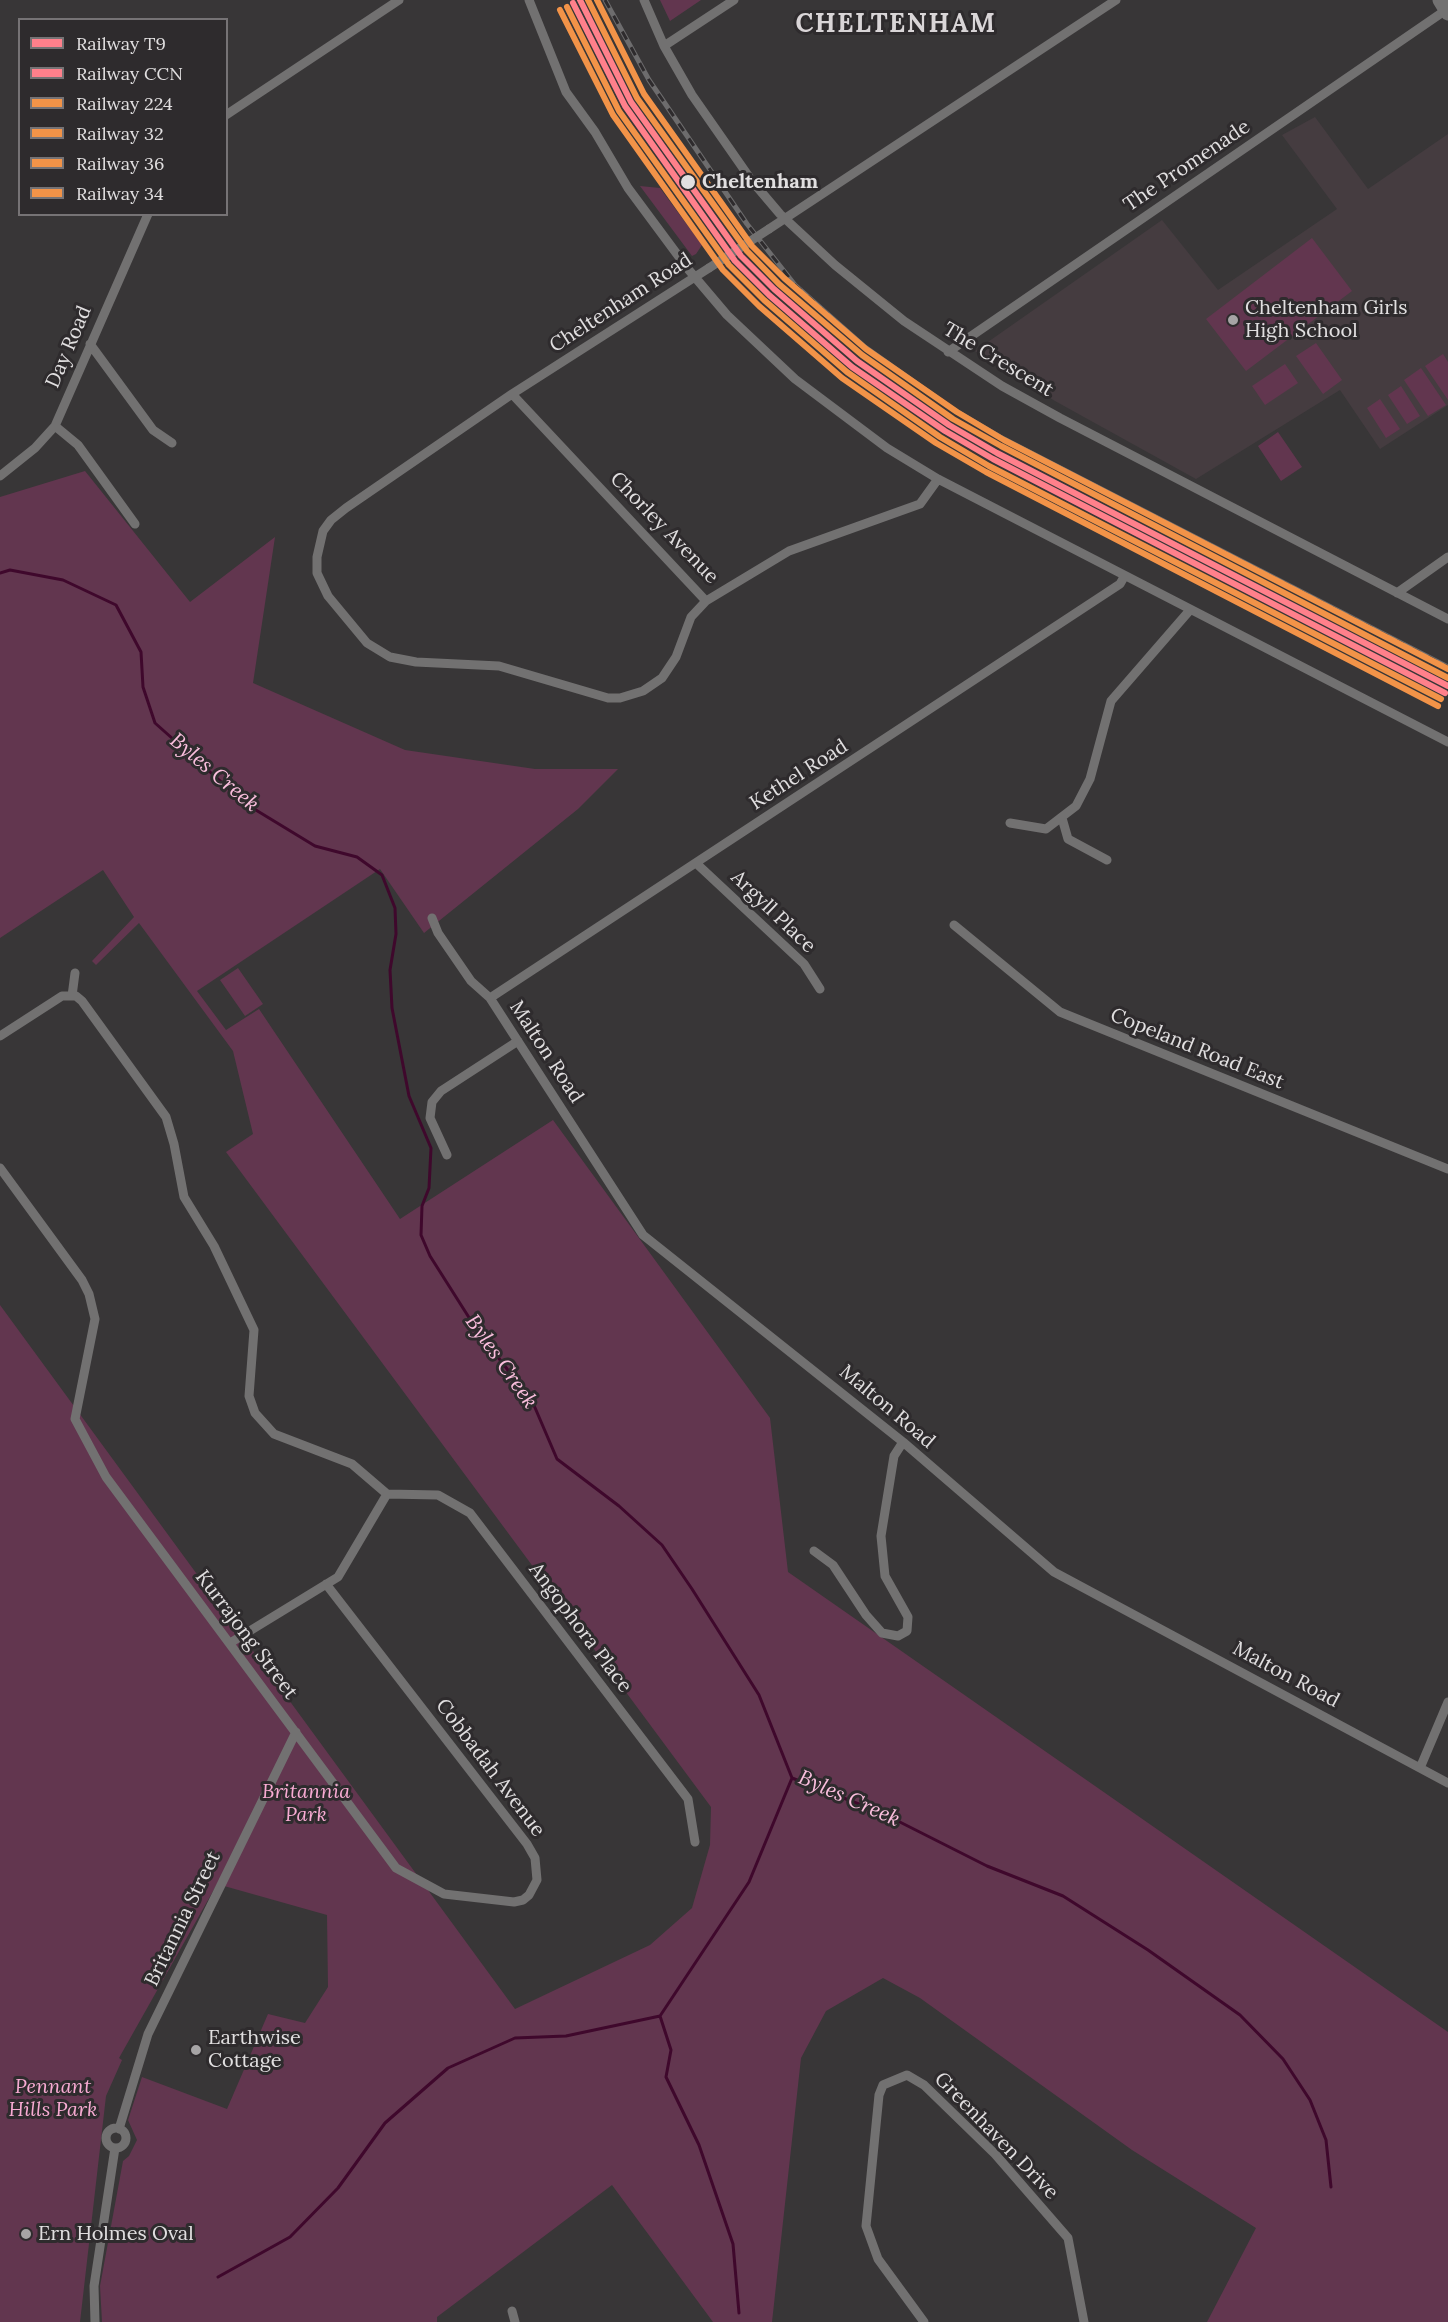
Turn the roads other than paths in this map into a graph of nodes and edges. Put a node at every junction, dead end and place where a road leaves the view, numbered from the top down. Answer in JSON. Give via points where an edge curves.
{"nodes":[{"id":1,"x":399,"y":0,"type":"edge"},
{"id":2,"x":529,"y":0,"type":"edge"},
{"id":3,"x":644,"y":0,"type":"edge"},
{"id":4,"x":734,"y":0,"type":"edge"},
{"id":5,"x":1116,"y":0,"type":"edge"},
{"id":6,"x":1445,"y":8,"type":"edge"},
{"id":7,"x":664,"y":46,"type":"junction"},
{"id":8,"x":228,"y":114,"type":"edge"},
{"id":9,"x":146,"y":216,"type":"edge"},
{"id":10,"x":786,"y":219,"type":"junction"},
{"id":11,"x":696,"y":278,"type":"junction"},
{"id":12,"x":90,"y":344,"type":"junction"},
{"id":13,"x":948,"y":352,"type":"junction"},
{"id":14,"x":512,"y":394,"type":"junction"},
{"id":15,"x":55,"y":426,"type":"junction"},
{"id":16,"x":172,"y":443,"type":"dead end"},
{"id":17,"x":0,"y":476,"type":"edge"},
{"id":18,"x":938,"y":479,"type":"junction"},
{"id":19,"x":135,"y":524,"type":"dead end"},
{"id":20,"x":1448,"y":556,"type":"edge"},
{"id":21,"x":1124,"y":577,"type":"junction"},
{"id":22,"x":1396,"y":592,"type":"junction"},
{"id":23,"x":706,"y":601,"type":"junction"},
{"id":24,"x":1190,"y":609,"type":"junction"},
{"id":25,"x":1448,"y":619,"type":"edge"},
{"id":26,"x":1448,"y":741,"type":"edge"},
{"id":27,"x":1062,"y":819,"type":"junction"},
{"id":28,"x":1010,"y":823,"type":"dead end"},
{"id":29,"x":1107,"y":860,"type":"dead end"},
{"id":30,"x":697,"y":864,"type":"junction"},
{"id":31,"x":432,"y":918,"type":"dead end"},
{"id":32,"x":954,"y":925,"type":"dead end"},
{"id":33,"x":75,"y":973,"type":"dead end"},
{"id":34,"x":820,"y":989,"type":"dead end"},
{"id":35,"x":72,"y":996,"type":"junction"},
{"id":36,"x":490,"y":998,"type":"junction"},
{"id":37,"x":0,"y":1036,"type":"edge"},
{"id":38,"x":518,"y":1041,"type":"junction"},
{"id":39,"x":447,"y":1155,"type":"dead end"},
{"id":40,"x":0,"y":1168,"type":"edge"},
{"id":41,"x":1448,"y":1169,"type":"edge"},
{"id":42,"x":903,"y":1442,"type":"junction"},
{"id":43,"x":387,"y":1494,"type":"junction"},
{"id":44,"x":814,"y":1551,"type":"dead end"},
{"id":45,"x":326,"y":1584,"type":"junction"},
{"id":46,"x":230,"y":1643,"type":"junction"},
{"id":47,"x":1448,"y":1702,"type":"edge"},
{"id":48,"x":296,"y":1732,"type":"junction"},
{"id":49,"x":1420,"y":1768,"type":"junction"},
{"id":50,"x":1448,"y":1783,"type":"edge"},
{"id":51,"x":695,"y":1842,"type":"dead end"},
{"id":52,"x":396,"y":1868,"type":"joint"},
{"id":53,"x":512,"y":2311,"type":"dead end"},
{"id":54,"x":95,"y":2322,"type":"edge"},
{"id":55,"x":515,"y":2322,"type":"edge"},
{"id":56,"x":924,"y":2322,"type":"edge"},
{"id":57,"x":1084,"y":2322,"type":"edge"}],
"edges":[{"from":1,"to":8,"type":"street"},
{"from":2,"to":11,"type":"street","via":[[566,92],[628,188]]},
{"from":3,"to":7,"type":"street","name":"The Crescent"},
{"from":4,"to":7,"type":"street"},
{"from":5,"to":10,"type":"street","name":"Cheltenham Road"},
{"from":6,"to":13,"type":"street","name":"The Promenade"},
{"from":7,"to":10,"type":"street","name":"The Crescent","via":[[712,125],[752,181]]},
{"from":9,"to":12,"type":"street","name":"Day Road"},
{"from":10,"to":11,"type":"street","name":"Cheltenham Road","bridge":true},
{"from":10,"to":13,"type":"street","name":"The Crescent","via":[[860,287]]},
{"from":11,"to":14,"type":"street","name":"Cheltenham Road"},
{"from":11,"to":18,"type":"street","via":[[756,344],[795,379],[886,448]]},
{"from":12,"to":15,"type":"street","name":"Day Road"},
{"from":12,"to":16,"type":"street","via":[[153,430]]},
{"from":13,"to":22,"type":"street","name":"The Crescent","via":[[1060,418]]},
{"from":14,"to":23,"type":"street","name":"Chorley Avenue"},
{"from":14,"to":23,"type":"street","name":"Cheltenham Road","via":[[337,515],[323,531],[316,557],[317,573],[328,596],[367,643],[390,657],[499,666],[608,698],[620,698],[643,691],[663,678],[676,657],[691,617]]},
{"from":15,"to":17,"type":"street","name":"Day Road"},
{"from":15,"to":19,"type":"street","via":[[78,445]]},
{"from":18,"to":21,"type":"street"},
{"from":18,"to":23,"type":"street","name":"Chorley Avenue","via":[[920,504],[789,551]]},
{"from":20,"to":22,"type":"street"},
{"from":21,"to":24,"type":"street"},
{"from":21,"to":30,"type":"street","name":"Kethel Road","via":[[1120,584]]},
{"from":22,"to":25,"type":"street","name":"The Crescent"},
{"from":24,"to":26,"type":"street"},
{"from":24,"to":27,"type":"street","via":[[1111,701],[1087,787],[1076,806]]},
{"from":27,"to":28,"type":"street","via":[[1043,829]]},
{"from":27,"to":29,"type":"street","via":[[1068,839]]},
{"from":30,"to":34,"type":"street","name":"Argyll Place","via":[[804,964]]},
{"from":30,"to":36,"type":"street","name":"Kethel Road"},
{"from":31,"to":36,"type":"street","name":"Malton Road","via":[[471,981]]},
{"from":32,"to":41,"type":"street","name":"Copeland Road East","via":[[1060,1012]]},
{"from":33,"to":35,"type":"street"},
{"from":35,"to":37,"type":"street","via":[[62,996]]},
{"from":35,"to":43,"type":"street","via":[[95,1017],[166,1117],[184,1197],[214,1246],[254,1330],[249,1396],[255,1413],[274,1434],[352,1464]]},
{"from":36,"to":38,"type":"street","name":"Malton Road"},
{"from":38,"to":39,"type":"street","via":[[441,1091],[432,1102],[430,1118]]},
{"from":38,"to":42,"type":"street","name":"Malton Road","via":[[643,1235]]},
{"from":40,"to":46,"type":"street","name":"Kurrajong Street","via":[[89,1294],[95,1319],[75,1419],[106,1477]]},
{"from":42,"to":44,"type":"street","via":[[894,1456],[880,1536],[885,1576],[908,1617],[907,1631],[898,1636],[882,1633],[833,1565]]},
{"from":42,"to":49,"type":"street","name":"Malton Road","via":[[1054,1572]]},
{"from":43,"to":45,"type":"street","via":[[338,1576]]},
{"from":43,"to":51,"type":"street","name":"Angophora Place","via":[[438,1496],[470,1514],[688,1799]]},
{"from":45,"to":46,"type":"street"},
{"from":45,"to":52,"type":"street","name":"Cobbadah Avenue","via":[[527,1844],[535,1858],[537,1880],[523,1900],[471,1898],[444,1894]]},
{"from":46,"to":48,"type":"street","name":"Kurrajong Street"},
{"from":47,"to":49,"type":"street"},
{"from":48,"to":52,"type":"street","name":"Kurrajong Street"},
{"from":48,"to":54,"type":"street","name":"Britannia Street","via":[[147,2034],[119,2129],[126,2140],[114,2148],[94,2286]]},
{"from":49,"to":50,"type":"street","name":"Malton Road"},
{"from":53,"to":55,"type":"street"},
{"from":56,"to":57,"type":"street","name":"Greenhaven Drive","via":[[878,2259],[866,2226],[879,2095],[883,2085],[907,2075],[924,2085],[994,2154],[1068,2238]]}]}
